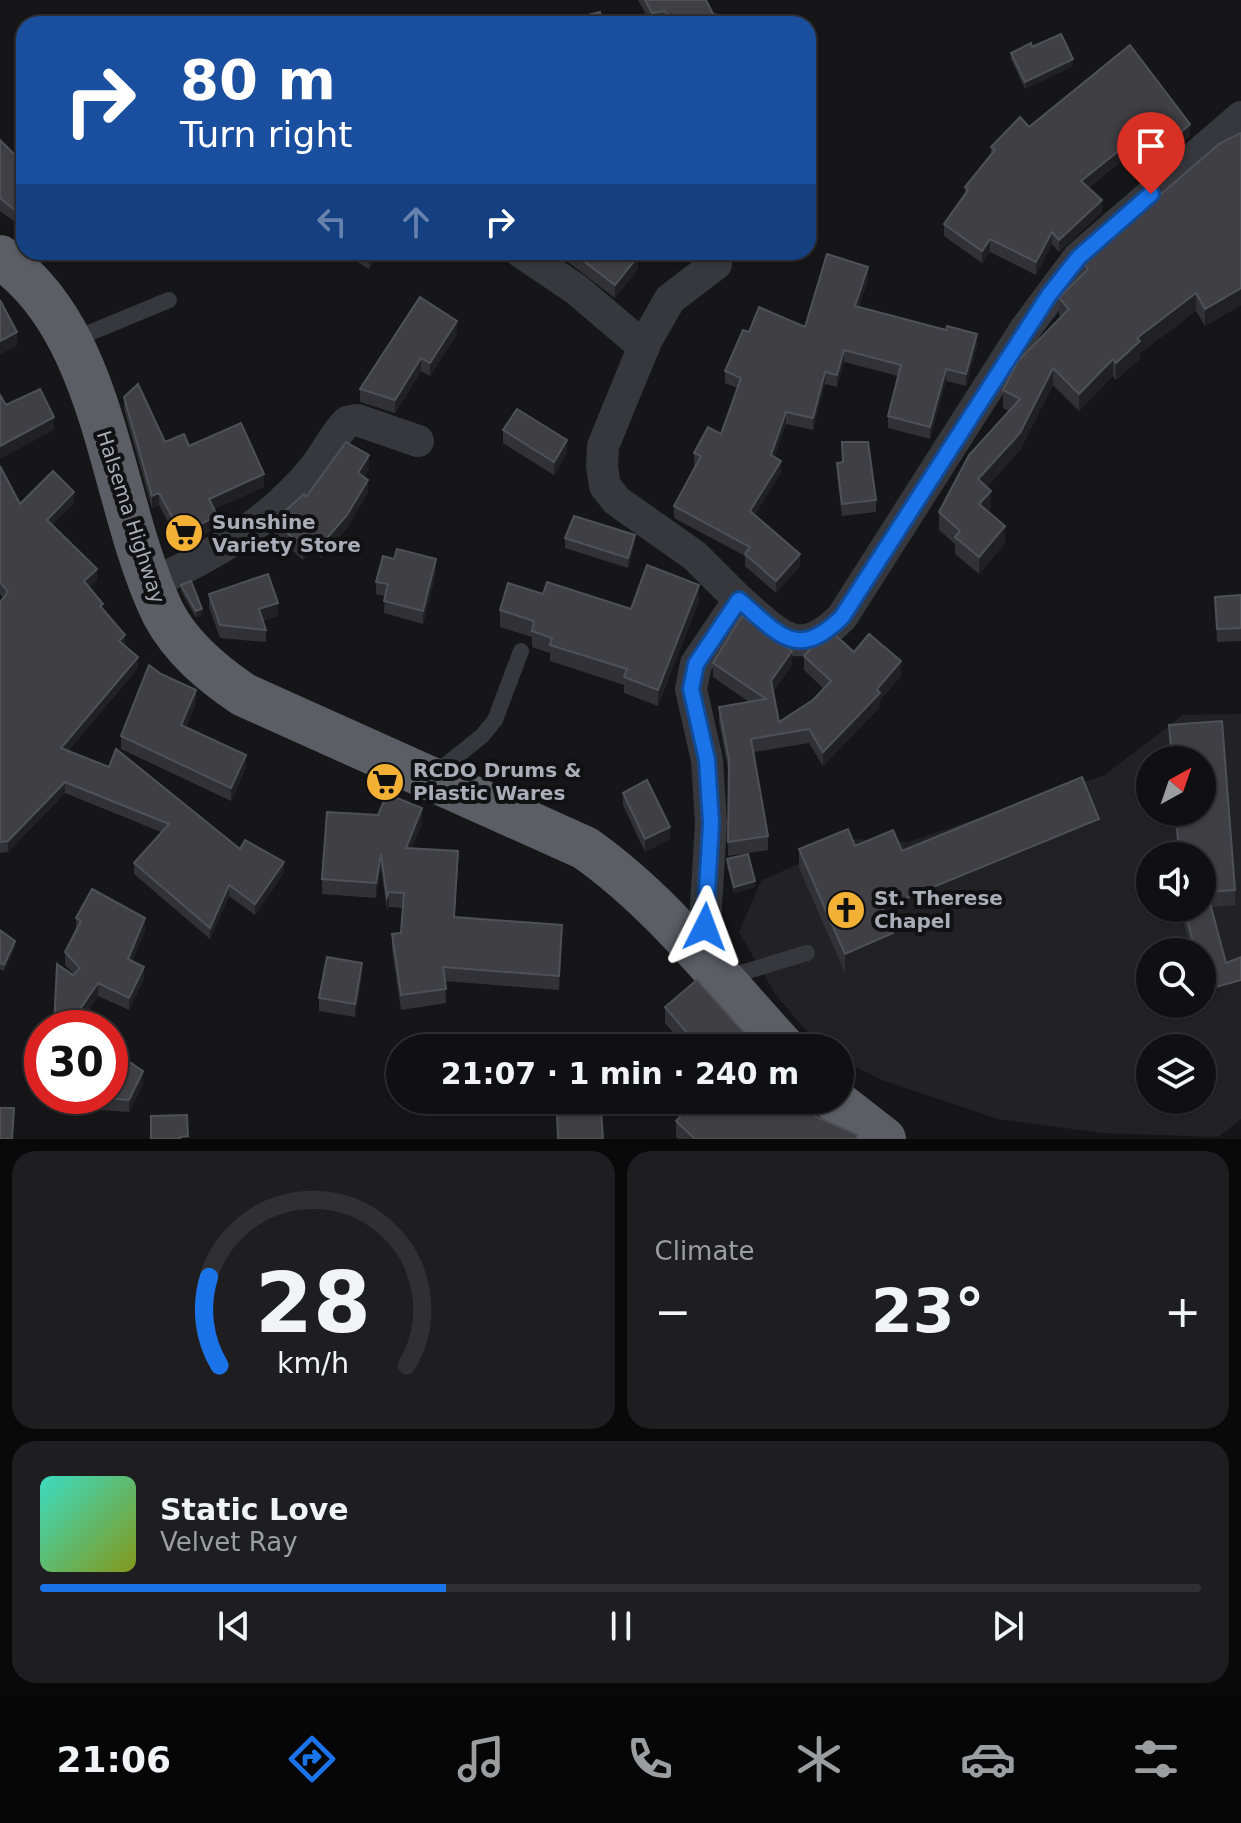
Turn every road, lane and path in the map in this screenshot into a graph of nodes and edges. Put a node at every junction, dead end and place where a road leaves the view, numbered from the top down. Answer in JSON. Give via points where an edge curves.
{"nodes":[{"id":1,"x":1241,"y":117,"type":"edge"},
{"id":2,"x":0,"y":257,"type":"edge"},
{"id":3,"x":533,"y":260,"type":"edge"},
{"id":4,"x":716,"y":264,"type":"dead end"},
{"id":5,"x":169,"y":300,"type":"dead end"},
{"id":6,"x":69,"y":341,"type":"junction"},
{"id":7,"x":644,"y":347,"type":"junction"},
{"id":8,"x":418,"y":441,"type":"dead end"},
{"id":9,"x":151,"y":583,"type":"junction"},
{"id":10,"x":739,"y":600,"type":"junction"},
{"id":11,"x":521,"y":651,"type":"dead end"},
{"id":12,"x":430,"y":778,"type":"junction"},
{"id":13,"x":807,"y":953,"type":"dead end"},
{"id":14,"x":713,"y":967,"type":"junction"},
{"id":15,"x":772,"y":1034,"type":"edge"},
{"id":16,"x":852,"y":1114,"type":"edge"},
{"id":17,"x":884,"y":1139,"type":"edge"}],
"edges":[{"from":1,"to":10,"type":"street","via":[[1079,257],[1026,328],[842,617],[826,634],[799,642],[774,630]]},
{"from":2,"to":6,"type":"highway","name":"Halsema Highway","via":[[24,273],[51,305]]},
{"from":3,"to":7,"type":"street"},
{"from":4,"to":7,"type":"street","via":[[670,299]]},
{"from":5,"to":6,"type":"lane"},
{"from":6,"to":9,"type":"highway","name":"Halsema Highway"},
{"from":7,"to":10,"type":"street","via":[[603,446],[605,486],[617,501],[716,574]]},
{"from":8,"to":9,"type":"street","via":[[357,420],[347,422],[316,466],[273,508],[193,566]]},
{"from":9,"to":12,"type":"highway","name":"Halsema Highway","via":[[164,615],[211,673],[244,695]]},
{"from":10,"to":14,"type":"street","via":[[696,664],[691,689],[707,760]]},
{"from":11,"to":12,"type":"lane","via":[[495,720]]},
{"from":12,"to":14,"type":"highway","name":"Halsema Highway","via":[[585,848],[611,866]]},
{"from":13,"to":14,"type":"lane"},
{"from":14,"to":15,"type":"highway","name":"Halsema Highway"},
{"from":16,"to":17,"type":"highway"}]}
